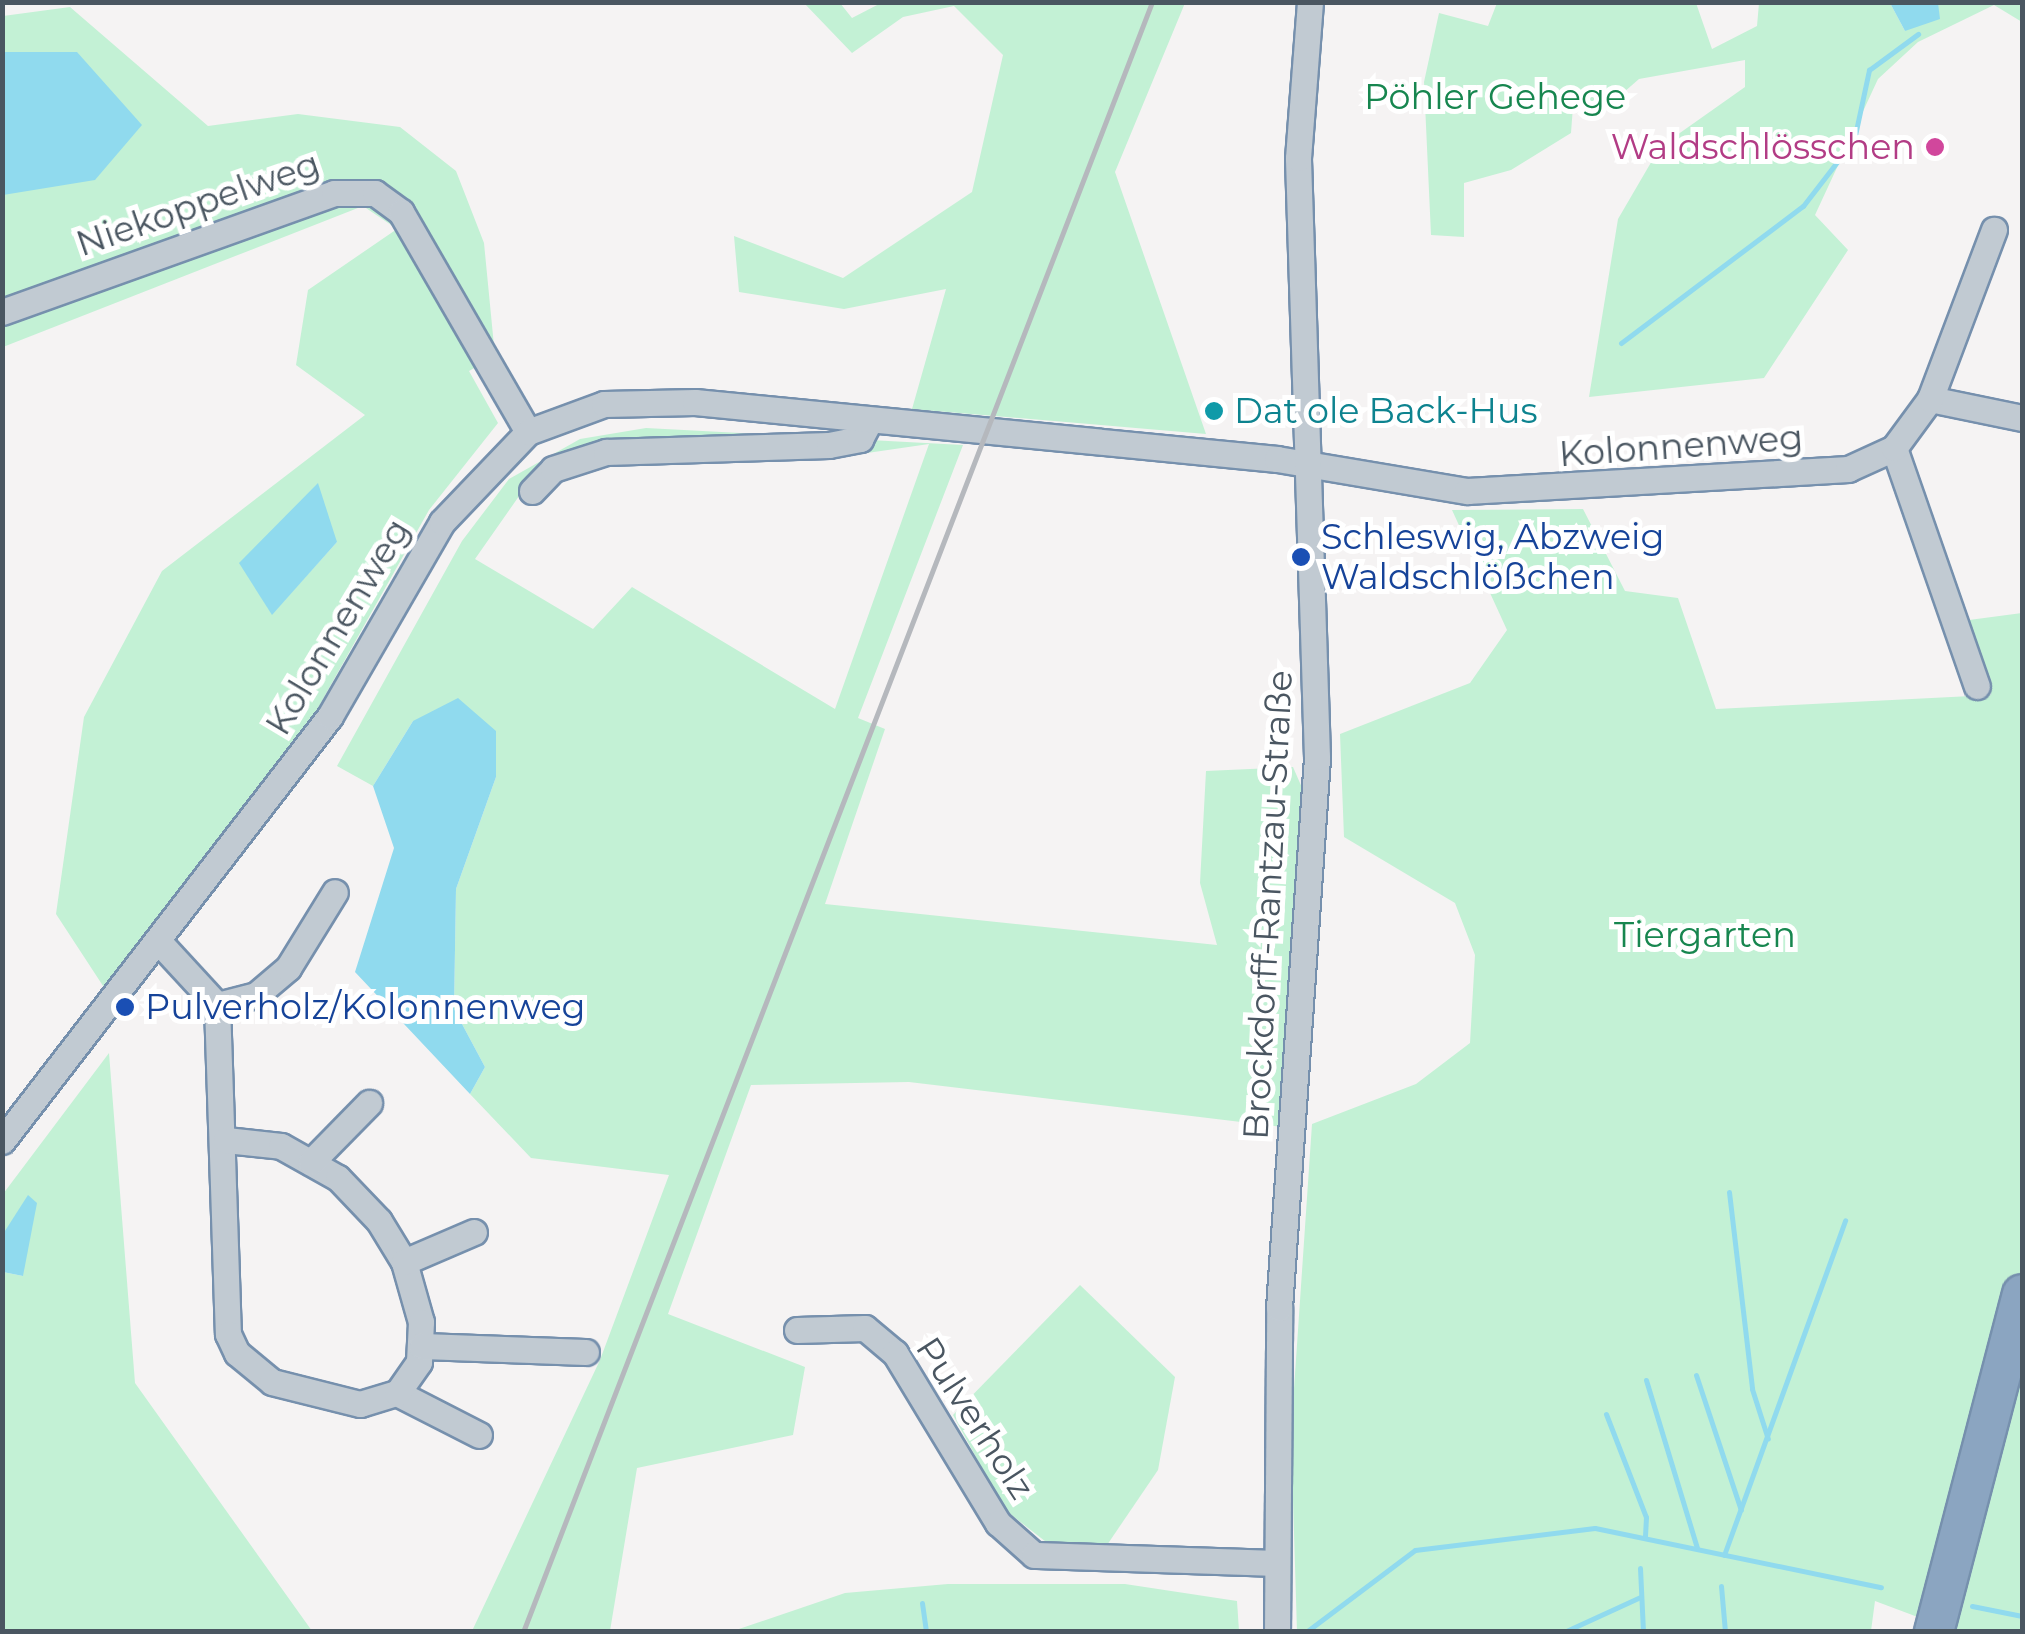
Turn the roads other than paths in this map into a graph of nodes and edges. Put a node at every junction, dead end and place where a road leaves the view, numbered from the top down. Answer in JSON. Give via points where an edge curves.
{"nodes":[{"id":1,"x":1310,"y":2,"type":"edge"},
{"id":2,"x":1994,"y":230,"type":"dead end"},
{"id":3,"x":2,"y":312,"type":"edge"},
{"id":4,"x":1930,"y":400,"type":"junction"},
{"id":5,"x":2022,"y":418,"type":"edge"},
{"id":6,"x":870,"y":420,"type":"junction"},
{"id":7,"x":528,"y":432,"type":"junction"},
{"id":8,"x":1894,"y":448,"type":"junction"},
{"id":9,"x":1308,"y":466,"type":"junction"},
{"id":10,"x":532,"y":492,"type":"dead end"},
{"id":11,"x":1977,"y":686,"type":"dead end"},
{"id":12,"x":335,"y":892,"type":"dead end"},
{"id":13,"x":158,"y":941,"type":"junction"},
{"id":14,"x":217,"y":1004,"type":"junction"},
{"id":15,"x":369,"y":1103,"type":"dead end"},
{"id":16,"x":226,"y":1140,"type":"junction"},
{"id":17,"x":2,"y":1141,"type":"edge"},
{"id":18,"x":312,"y":1162,"type":"junction"},
{"id":19,"x":474,"y":1232,"type":"dead end"},
{"id":20,"x":404,"y":1262,"type":"junction"},
{"id":21,"x":2022,"y":1294,"type":"edge"},
{"id":22,"x":2022,"y":1328,"type":"edge"},
{"id":23,"x":797,"y":1330,"type":"dead end"},
{"id":24,"x":422,"y":1346,"type":"junction"},
{"id":25,"x":586,"y":1352,"type":"dead end"},
{"id":26,"x":397,"y":1392,"type":"junction"},
{"id":27,"x":480,"y":1435,"type":"dead end"},
{"id":28,"x":1272,"y":1564,"type":"junction"},
{"id":29,"x":1277,"y":1632,"type":"edge"},
{"id":30,"x":1934,"y":1632,"type":"edge"},
{"id":31,"x":1944,"y":1632,"type":"edge"}],
"edges":[{"from":1,"to":9,"type":"street","name":"Brockdorff-Rantzau-Straße","via":[[1298,158]]},
{"from":2,"to":4,"type":"street","name":"Kolonnenweg"},
{"from":3,"to":7,"type":"street","name":"Niekoppelweg","via":[[334,193],[375,193],[401,212]]},
{"from":4,"to":5,"type":"street"},
{"from":4,"to":8,"type":"street","name":"Kolonnenweg"},
{"from":6,"to":7,"type":"street","name":"Kolonnenweg","via":[[646,401],[570,413]]},
{"from":6,"to":9,"type":"street","name":"Kolonnenweg"},
{"from":6,"to":10,"type":"street","via":[[860,439],[829,445],[592,455],[552,469]]},
{"from":7,"to":13,"type":"street","name":"Kolonnenweg","via":[[442,522],[330,716]]},
{"from":8,"to":9,"type":"street","name":"Kolonnenweg","via":[[1848,469],[1579,490],[1468,490]]},
{"from":8,"to":11,"type":"street"},
{"from":9,"to":28,"type":"street","name":"Brockdorff-Rantzau-Straße","via":[[1317,758],[1279,1308]]},
{"from":12,"to":14,"type":"street","via":[[288,968],[256,996]]},
{"from":13,"to":14,"type":"street"},
{"from":13,"to":17,"type":"street","name":"Kolonnenweg"},
{"from":14,"to":16,"type":"street"},
{"from":15,"to":18,"type":"street"},
{"from":16,"to":18,"type":"street","via":[[281,1146]]},
{"from":16,"to":26,"type":"street","via":[[228,1334],[237,1353],[272,1382],[330,1400]]},
{"from":18,"to":20,"type":"street","via":[[358,1196]]},
{"from":19,"to":20,"type":"street"},
{"from":20,"to":24,"type":"street"},
{"from":21,"to":30,"type":"highway"},
{"from":22,"to":31,"type":"highway"},
{"from":23,"to":28,"type":"street","name":"Pulverholz","via":[[866,1328],[895,1352],[998,1523],[1034,1554]]},
{"from":24,"to":25,"type":"street"},
{"from":24,"to":26,"type":"street"},
{"from":26,"to":27,"type":"street"},
{"from":28,"to":29,"type":"street","name":"Brockdorff-Rantzau-Straße"}]}
